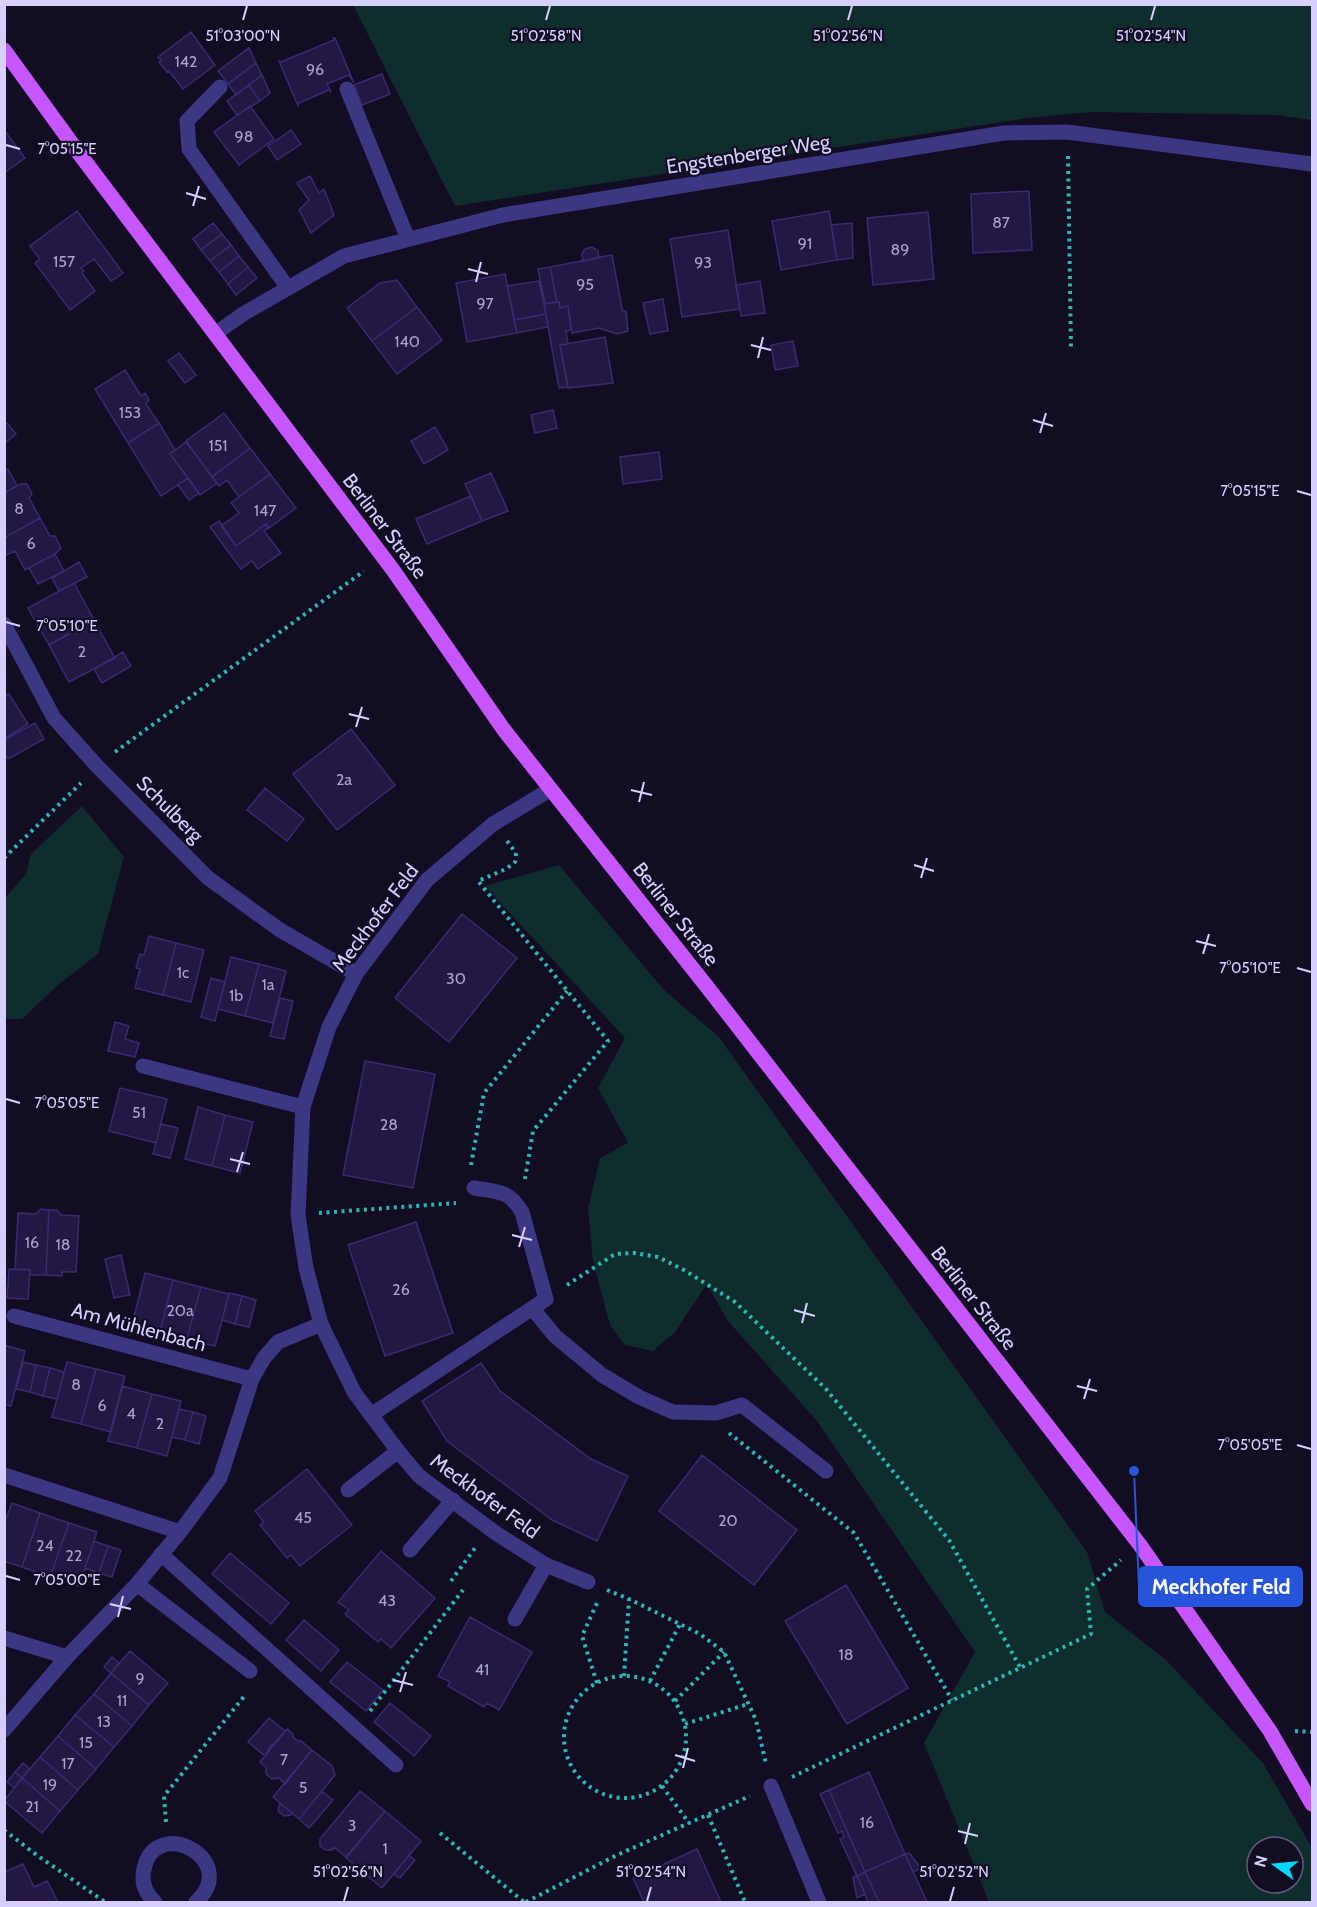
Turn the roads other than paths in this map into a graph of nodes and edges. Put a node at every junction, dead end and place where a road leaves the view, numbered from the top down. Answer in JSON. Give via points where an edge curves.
{"nodes":[{"id":1,"x":4,"y":50,"type":"edge"},
{"id":2,"x":220,"y":87,"type":"dead end"},
{"id":3,"x":347,"y":89,"type":"dead end"},
{"id":4,"x":1312,"y":164,"type":"edge"},
{"id":5,"x":408,"y":239,"type":"junction"},
{"id":6,"x":288,"y":288,"type":"junction"},
{"id":7,"x":215,"y":334,"type":"junction"},
{"id":8,"x":4,"y":624,"type":"edge"},
{"id":9,"x":551,"y":789,"type":"junction"},
{"id":10,"x":356,"y":974,"type":"junction"},
{"id":11,"x":143,"y":1066,"type":"dead end"},
{"id":12,"x":303,"y":1107,"type":"junction"},
{"id":13,"x":474,"y":1188,"type":"dead end"},
{"id":14,"x":532,"y":1308,"type":"junction"},
{"id":15,"x":14,"y":1316,"type":"dead end"},
{"id":16,"x":321,"y":1324,"type":"junction"},
{"id":17,"x":252,"y":1379,"type":"junction"},
{"id":18,"x":371,"y":1415,"type":"junction"},
{"id":19,"x":398,"y":1451,"type":"junction"},
{"id":20,"x":826,"y":1471,"type":"dead end"},
{"id":21,"x":4,"y":1475,"type":"edge"},
{"id":22,"x":348,"y":1490,"type":"dead end"},
{"id":23,"x":453,"y":1500,"type":"junction"},
{"id":24,"x":180,"y":1532,"type":"junction"},
{"id":25,"x":410,"y":1550,"type":"dead end"},
{"id":26,"x":161,"y":1554,"type":"junction"},
{"id":27,"x":546,"y":1565,"type":"junction"},
{"id":28,"x":588,"y":1582,"type":"road end"},
{"id":29,"x":137,"y":1584,"type":"junction"},
{"id":30,"x":515,"y":1619,"type":"dead end"},
{"id":31,"x":4,"y":1638,"type":"edge"},
{"id":32,"x":68,"y":1657,"type":"junction"},
{"id":33,"x":250,"y":1671,"type":"dead end"},
{"id":34,"x":4,"y":1730,"type":"edge"},
{"id":35,"x":396,"y":1765,"type":"dead end"},
{"id":36,"x":771,"y":1786,"type":"road end"},
{"id":37,"x":1312,"y":1804,"type":"edge"},
{"id":38,"x":155,"y":1902,"type":"edge"},
{"id":39,"x":196,"y":1902,"type":"edge"},
{"id":40,"x":819,"y":1902,"type":"edge"}],
"edges":[{"from":1,"to":7,"type":"main road","name":"Berliner Straße"},
{"from":2,"to":6,"type":"street","via":[[187,121],[189,149]]},
{"from":3,"to":5,"type":"street"},
{"from":4,"to":5,"type":"street","name":"Engstenberger Weg","via":[[1067,132],[1004,133],[503,215]]},
{"from":5,"to":6,"type":"street","name":"Engstenberger Weg","via":[[344,256]]},
{"from":6,"to":7,"type":"street","name":"Engstenberger Weg"},
{"from":7,"to":9,"type":"main road","name":"Berliner Straße"},
{"from":8,"to":10,"type":"street","name":"Schulberg","via":[[54,718],[208,878],[280,930]]},
{"from":9,"to":10,"type":"street","name":"Meckhofer Feld","via":[[493,824],[427,880]]},
{"from":9,"to":37,"type":"main road","name":"Berliner Straße","via":[[1140,1545],[1270,1731]]},
{"from":10,"to":12,"type":"street","name":"Meckhofer Feld","via":[[328,1027]]},
{"from":11,"to":12,"type":"street"},
{"from":12,"to":16,"type":"street","name":"Meckhofer Feld","via":[[298,1215],[306,1268]]},
{"from":13,"to":14,"type":"street","via":[[503,1193],[515,1200],[522,1212],[546,1299]]},
{"from":14,"to":18,"type":"street"},
{"from":14,"to":20,"type":"street","via":[[555,1335],[594,1368],[639,1397],[673,1412],[716,1413],[741,1405]]},
{"from":15,"to":17,"type":"street","name":"Am Mühlenbach"},
{"from":16,"to":17,"type":"street","via":[[278,1342]]},
{"from":16,"to":18,"type":"street","name":"Meckhofer Feld","via":[[354,1392]]},
{"from":17,"to":24,"type":"street","via":[[220,1478]]},
{"from":18,"to":19,"type":"street","name":"Meckhofer Feld"},
{"from":19,"to":22,"type":"street"},
{"from":19,"to":23,"type":"street","name":"Meckhofer Feld","via":[[418,1476]]},
{"from":21,"to":24,"type":"street"},
{"from":23,"to":25,"type":"street"},
{"from":23,"to":27,"type":"street","name":"Meckhofer Feld"},
{"from":24,"to":26,"type":"street"},
{"from":26,"to":29,"type":"street"},
{"from":26,"to":35,"type":"street"},
{"from":27,"to":28,"type":"street","name":"Meckhofer Feld"},
{"from":27,"to":30,"type":"street"},
{"from":29,"to":32,"type":"street"},
{"from":29,"to":33,"type":"street"},
{"from":31,"to":32,"type":"street"},
{"from":32,"to":34,"type":"street"},
{"from":36,"to":40,"type":"street"},
{"from":38,"to":39,"type":"street","via":[[144,1887],[144,1865],[158,1848],[168,1844],[189,1847],[205,1862],[208,1882]]}]}
